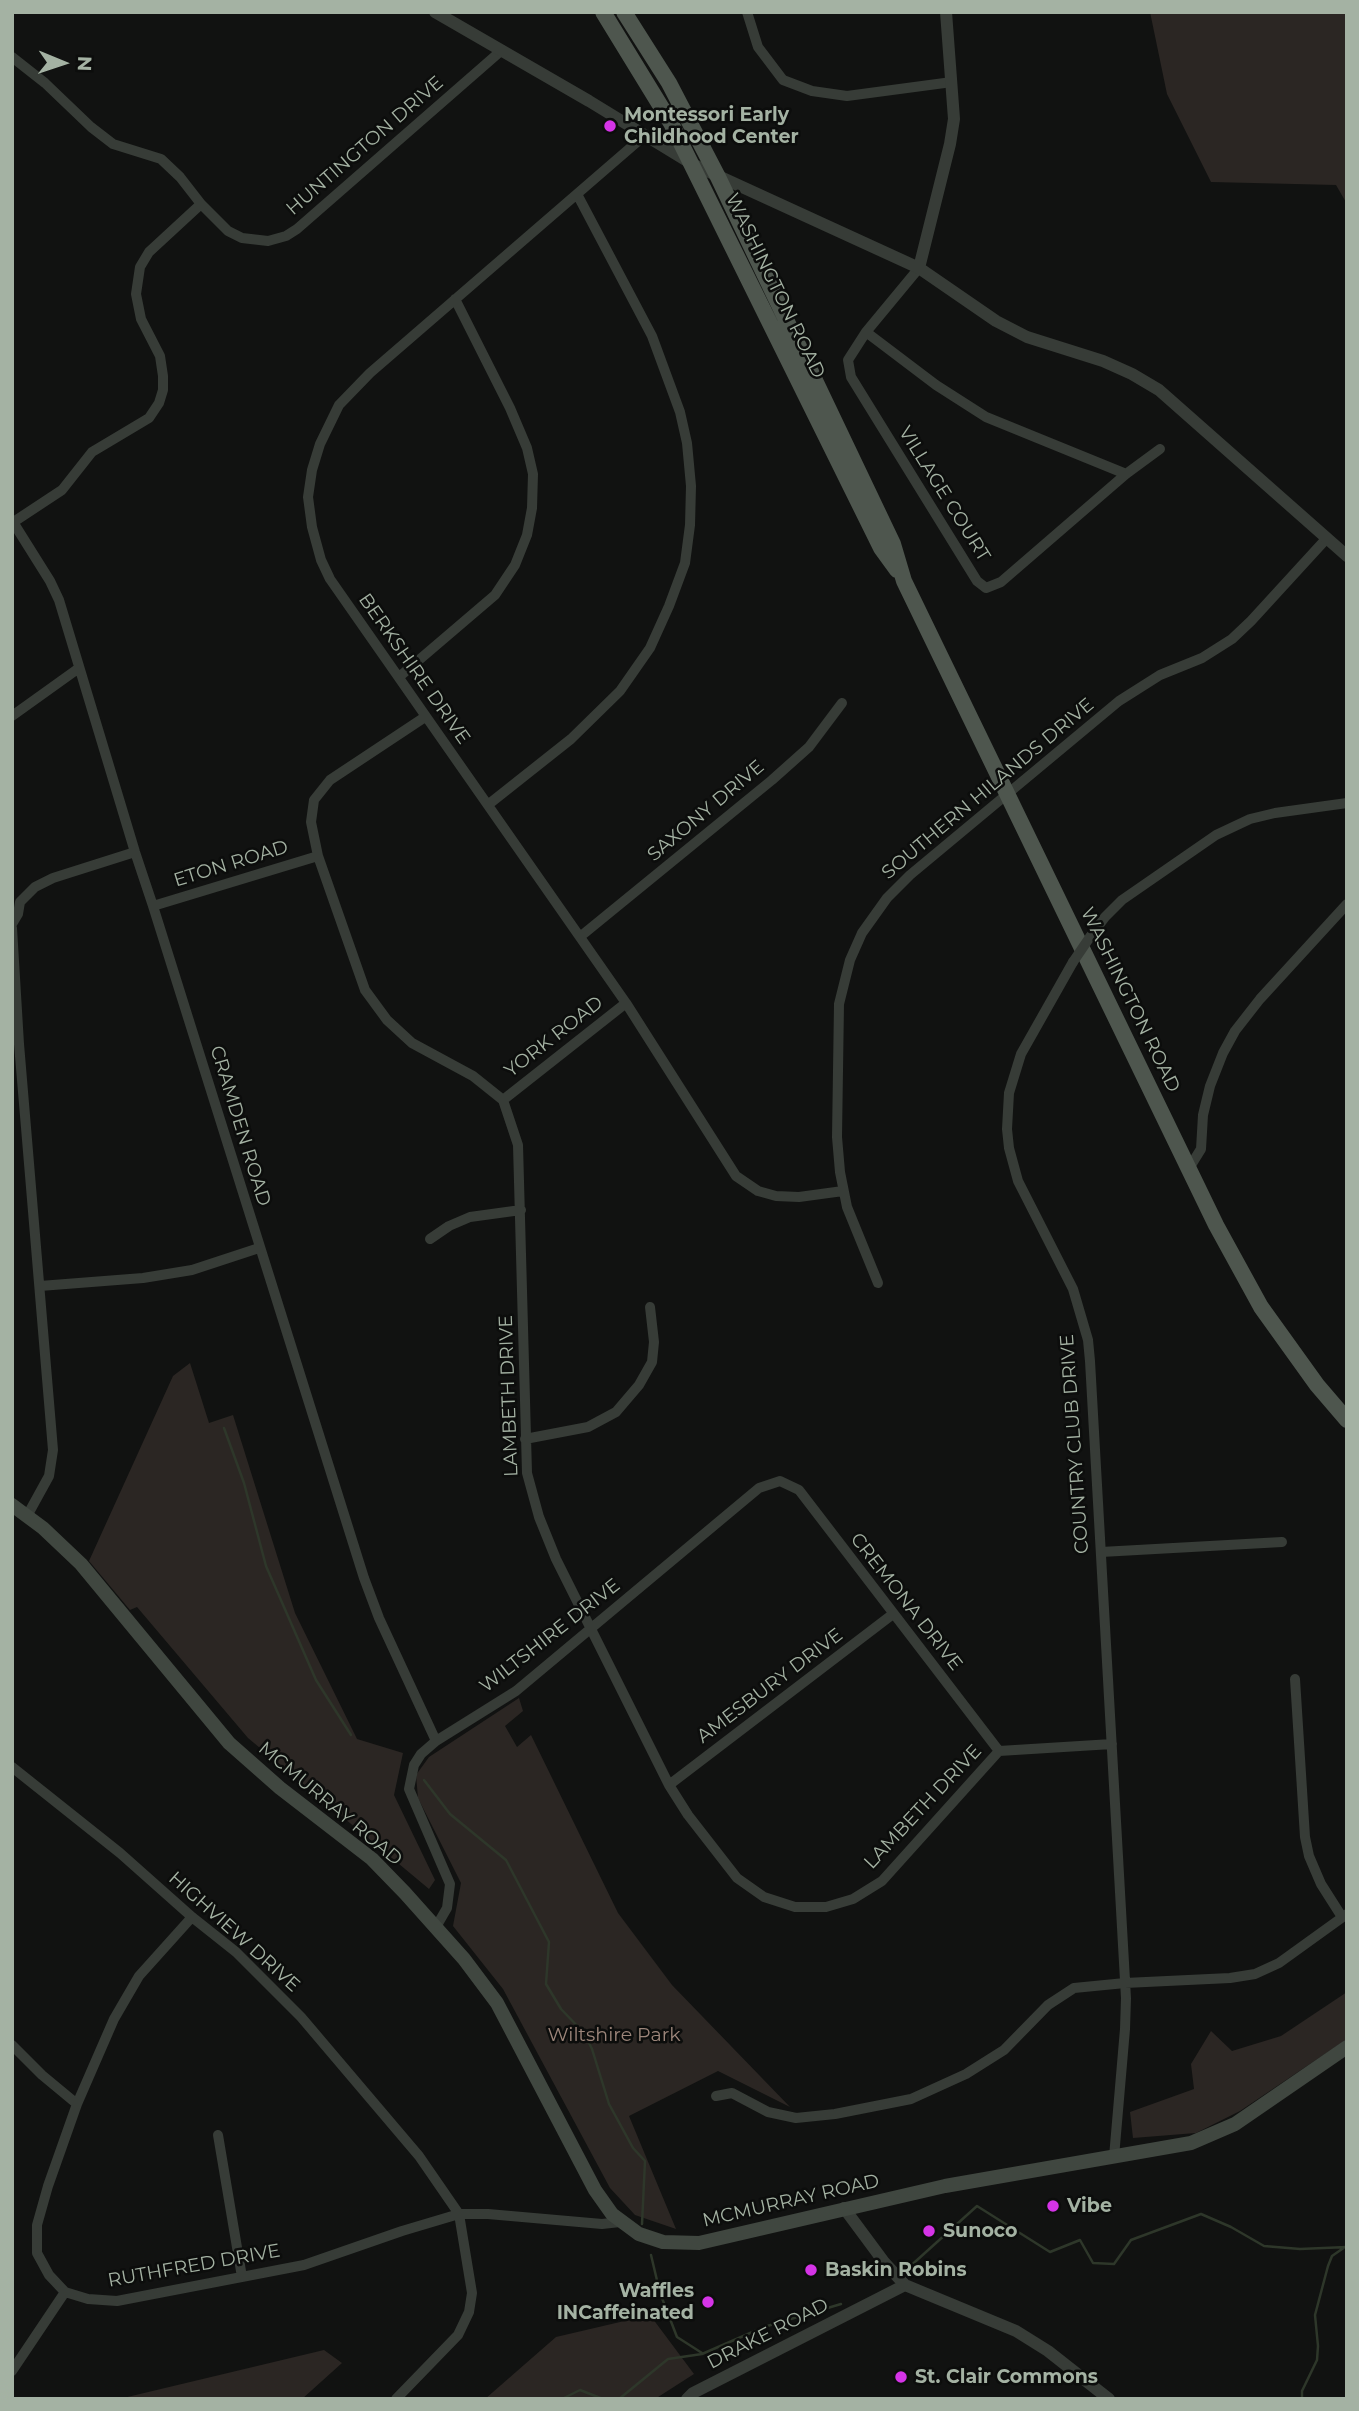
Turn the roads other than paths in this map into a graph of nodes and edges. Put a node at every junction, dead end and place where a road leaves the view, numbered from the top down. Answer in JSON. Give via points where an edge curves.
{"nodes":[{"id":1,"x":435,"y":12,"type":"edge"},
{"id":2,"x":603,"y":12,"type":"edge"},
{"id":3,"x":624,"y":12,"type":"edge"},
{"id":4,"x":747,"y":12,"type":"edge"},
{"id":5,"x":946,"y":12,"type":"edge"},
{"id":6,"x":502,"y":50,"type":"junction"},
{"id":7,"x":12,"y":58,"type":"edge"},
{"id":8,"x":952,"y":82,"type":"junction"},
{"id":9,"x":644,"y":136,"type":"junction"},
{"id":10,"x":692,"y":164,"type":"junction"},
{"id":11,"x":718,"y":177,"type":"junction"},
{"id":12,"x":577,"y":194,"type":"junction"},
{"id":13,"x":201,"y":204,"type":"junction"},
{"id":14,"x":919,"y":268,"type":"junction"},
{"id":15,"x":455,"y":299,"type":"junction"},
{"id":16,"x":866,"y":332,"type":"junction"},
{"id":17,"x":1160,"y":449,"type":"dead end"},
{"id":18,"x":1126,"y":474,"type":"junction"},
{"id":19,"x":13,"y":523,"type":"edge"},
{"id":20,"x":1327,"y":538,"type":"junction"},
{"id":21,"x":1347,"y":556,"type":"edge"},
{"id":22,"x":904,"y":580,"type":"junction"},
{"id":23,"x":79,"y":668,"type":"junction"},
{"id":24,"x":399,"y":677,"type":"junction"},
{"id":25,"x":842,"y":703,"type":"dead end"},
{"id":26,"x":12,"y":716,"type":"edge"},
{"id":27,"x":425,"y":717,"type":"junction"},
{"id":28,"x":1007,"y":794,"type":"junction"},
{"id":29,"x":1347,"y":803,"type":"edge"},
{"id":30,"x":489,"y":804,"type":"junction"},
{"id":31,"x":135,"y":852,"type":"junction"},
{"id":32,"x":318,"y":856,"type":"junction"},
{"id":33,"x":1347,"y":904,"type":"edge"},
{"id":34,"x":153,"y":906,"type":"junction"},
{"id":35,"x":12,"y":926,"type":"edge"},
{"id":36,"x":581,"y":936,"type":"junction"},
{"id":37,"x":626,"y":1003,"type":"junction"},
{"id":38,"x":16,"y":1044,"type":"edge"},
{"id":39,"x":503,"y":1100,"type":"junction"},
{"id":40,"x":1188,"y":1170,"type":"junction"},
{"id":41,"x":843,"y":1191,"type":"junction"},
{"id":42,"x":521,"y":1210,"type":"junction"},
{"id":43,"x":430,"y":1239,"type":"dead end"},
{"id":44,"x":259,"y":1248,"type":"junction"},
{"id":45,"x":878,"y":1283,"type":"dead end"},
{"id":46,"x":40,"y":1286,"type":"junction"},
{"id":47,"x":650,"y":1307,"type":"dead end"},
{"id":48,"x":1347,"y":1420,"type":"edge"},
{"id":49,"x":525,"y":1438,"type":"junction"},
{"id":50,"x":780,"y":1481,"type":"joint"},
{"id":51,"x":12,"y":1505,"type":"edge"},
{"id":52,"x":27,"y":1516,"type":"junction"},
{"id":53,"x":1282,"y":1542,"type":"dead end"},
{"id":54,"x":1101,"y":1552,"type":"junction"},
{"id":55,"x":893,"y":1614,"type":"junction"},
{"id":56,"x":591,"y":1628,"type":"junction"},
{"id":57,"x":1295,"y":1679,"type":"dead end"},
{"id":58,"x":436,"y":1741,"type":"junction"},
{"id":59,"x":1112,"y":1744,"type":"junction"},
{"id":60,"x":999,"y":1751,"type":"junction"},
{"id":61,"x":12,"y":1767,"type":"edge"},
{"id":62,"x":669,"y":1785,"type":"junction"},
{"id":63,"x":1345,"y":1916,"type":"edge"},
{"id":64,"x":192,"y":1917,"type":"junction"},
{"id":65,"x":436,"y":1927,"type":"junction"},
{"id":66,"x":1125,"y":1983,"type":"junction"},
{"id":67,"x":12,"y":2045,"type":"edge"},
{"id":68,"x":1347,"y":2048,"type":"edge"},
{"id":69,"x":716,"y":2096,"type":"dead end"},
{"id":70,"x":77,"y":2104,"type":"junction"},
{"id":71,"x":218,"y":2135,"type":"dead end"},
{"id":72,"x":1114,"y":2157,"type":"junction"},
{"id":73,"x":844,"y":2208,"type":"junction"},
{"id":74,"x":458,"y":2214,"type":"junction"},
{"id":75,"x":620,"y":2222,"type":"junction"},
{"id":76,"x":242,"y":2277,"type":"junction"},
{"id":77,"x":905,"y":2285,"type":"junction"},
{"id":78,"x":65,"y":2292,"type":"junction"},
{"id":79,"x":12,"y":2371,"type":"edge"},
{"id":80,"x":396,"y":2399,"type":"edge"},
{"id":81,"x":687,"y":2399,"type":"edge"},
{"id":82,"x":1109,"y":2399,"type":"edge"}],
"edges":[{"from":1,"to":6,"type":"street"},
{"from":2,"to":10,"type":"main road","name":"WASHINGTON ROAD"},
{"from":3,"to":11,"type":"main road","name":"WASHINGTON ROAD"},
{"from":4,"to":8,"type":"street","via":[[758,47],[783,80],[812,91],[847,96]]},
{"from":5,"to":8,"type":"street"},
{"from":6,"to":9,"type":"street"},
{"from":6,"to":13,"type":"street","name":"HUNTINGTON DRIVE","via":[[286,236],[268,241],[242,238],[228,231]]},
{"from":7,"to":13,"type":"street","name":"HUNTINGTON DRIVE","via":[[113,144],[161,159]]},
{"from":8,"to":14,"type":"street","via":[[950,144]]},
{"from":9,"to":10,"type":"street"},
{"from":9,"to":12,"type":"street","name":"BERKSHIRE DRIVE"},
{"from":10,"to":11,"type":"street"},
{"from":10,"to":22,"type":"main road","name":"WASHINGTON ROAD","via":[[881,548]]},
{"from":11,"to":14,"type":"street"},
{"from":11,"to":22,"type":"main road","name":"WASHINGTON ROAD","via":[[893,544]]},
{"from":12,"to":15,"type":"street","name":"BERKSHIRE DRIVE"},
{"from":12,"to":30,"type":"street","via":[[652,336],[680,412],[691,486],[685,563],[650,648],[620,691]]},
{"from":13,"to":19,"type":"street","via":[[149,252],[138,275],[141,319],[160,356],[163,390],[159,403],[149,418],[92,452],[62,490]]},
{"from":14,"to":16,"type":"street","name":"VILLAGE COURT"},
{"from":14,"to":20,"type":"street","via":[[1027,337],[1103,361],[1159,390]]},
{"from":15,"to":24,"type":"street","via":[[527,448],[533,474],[532,508],[515,565],[495,594]]},
{"from":15,"to":24,"type":"street","name":"BERKSHIRE DRIVE","via":[[339,405],[312,470],[308,497],[321,560]]},
{"from":16,"to":18,"type":"street","via":[[986,418]]},
{"from":16,"to":18,"type":"street","name":"VILLAGE COURT","via":[[848,360],[851,377],[977,581],[986,587],[1001,582]]},
{"from":17,"to":18,"type":"street","name":"VILLAGE COURT"},
{"from":19,"to":23,"type":"street","name":"CRAMDEN ROAD","via":[[59,600]]},
{"from":20,"to":21,"type":"street"},
{"from":20,"to":28,"type":"street","name":"SOUTHERN HILANDS DRIVE","via":[[1232,639],[1133,690]]},
{"from":22,"to":28,"type":"main road","name":"WASHINGTON ROAD"},
{"from":23,"to":26,"type":"street"},
{"from":23,"to":31,"type":"street","name":"CRAMDEN ROAD"},
{"from":24,"to":27,"type":"street","name":"BERKSHIRE DRIVE"},
{"from":25,"to":36,"type":"street","name":"SAXONY DRIVE","via":[[809,747]]},
{"from":27,"to":30,"type":"street","name":"BERKSHIRE DRIVE"},
{"from":27,"to":32,"type":"street","via":[[330,780],[314,800],[311,822]]},
{"from":28,"to":40,"type":"main road","name":"WASHINGTON ROAD"},
{"from":28,"to":41,"type":"street","name":"SOUTHERN HILANDS DRIVE","via":[[898,886],[869,922],[853,953],[838,1015],[836,1136]]},
{"from":29,"to":54,"type":"street","name":"COUNTRY CLUB DRIVE","bridge":true,"via":[[1250,819],[1225,830],[1138,887],[1105,916],[1090,937],[1017,1063],[1009,1093],[1009,1148],[1018,1181],[1073,1289],[1088,1340]]},
{"from":30,"to":36,"type":"street","name":"BERKSHIRE DRIVE"},
{"from":31,"to":34,"type":"street","name":"CRAMDEN ROAD"},
{"from":31,"to":35,"type":"street","via":[[35,887],[20,902]]},
{"from":32,"to":34,"type":"street","name":"ETON ROAD"},
{"from":32,"to":39,"type":"street","via":[[365,990],[379,1010],[412,1043],[473,1076]]},
{"from":33,"to":40,"type":"street","via":[[1235,1031],[1210,1086],[1201,1149]]},
{"from":34,"to":44,"type":"street","name":"CRAMDEN ROAD"},
{"from":35,"to":38,"type":"street"},
{"from":36,"to":37,"type":"street","name":"BERKSHIRE DRIVE"},
{"from":37,"to":39,"type":"street","name":"YORK ROAD"},
{"from":37,"to":41,"type":"street","name":"BERKSHIRE DRIVE","via":[[736,1177],[776,1196]]},
{"from":38,"to":46,"type":"street"},
{"from":39,"to":42,"type":"street","name":"LAMBETH DRIVE","via":[[519,1145]]},
{"from":40,"to":48,"type":"main road","name":"WASHINGTON ROAD","via":[[1261,1307]]},
{"from":41,"to":45,"type":"street","name":"SOUTHERN HILANDS DRIVE"},
{"from":42,"to":43,"type":"street","via":[[471,1217]]},
{"from":42,"to":49,"type":"street","name":"LAMBETH DRIVE"},
{"from":44,"to":46,"type":"street","via":[[192,1270]]},
{"from":44,"to":58,"type":"street","name":"CRAMDEN ROAD","via":[[364,1578]]},
{"from":46,"to":52,"type":"street","via":[[53,1450],[49,1476]]},
{"from":47,"to":49,"type":"street","via":[[652,1362],[616,1412],[588,1427]]},
{"from":49,"to":56,"type":"street","name":"LAMBETH DRIVE","via":[[527,1473],[539,1517]]},
{"from":50,"to":55,"type":"street","name":"CREMONA DRIVE","via":[[799,1490]]},
{"from":50,"to":56,"type":"street","name":"WILTSHIRE DRIVE","via":[[759,1488]]},
{"from":51,"to":52,"type":"main road","name":"MCMURRAY ROAD"},
{"from":52,"to":65,"type":"main road","name":"MCMURRAY ROAD","via":[[81,1564],[229,1743],[372,1859]]},
{"from":53,"to":54,"type":"street"},
{"from":54,"to":59,"type":"street","name":"COUNTRY CLUB DRIVE"},
{"from":55,"to":60,"type":"street","name":"CREMONA DRIVE"},
{"from":55,"to":62,"type":"street","name":"AMESBURY DRIVE"},
{"from":56,"to":58,"type":"street","name":"WILTSHIRE DRIVE","via":[[516,1691]]},
{"from":56,"to":62,"type":"street","name":"LAMBETH DRIVE"},
{"from":57,"to":63,"type":"street","via":[[1309,1856],[1321,1884]]},
{"from":58,"to":65,"type":"street","name":"WILTSHIRE DRIVE","via":[[414,1765],[409,1788],[450,1884],[447,1908]]},
{"from":59,"to":60,"type":"street","name":"LAMBETH DRIVE"},
{"from":59,"to":66,"type":"street","name":"COUNTRY CLUB DRIVE"},
{"from":60,"to":62,"type":"street","name":"LAMBETH DRIVE","via":[[882,1881],[853,1899],[826,1907],[795,1907],[764,1897],[737,1878]]},
{"from":61,"to":64,"type":"street","name":"HIGHVIEW DRIVE"},
{"from":63,"to":66,"type":"street","via":[[1279,1963],[1255,1974]]},
{"from":64,"to":70,"type":"street","via":[[139,1976],[114,2019]]},
{"from":64,"to":74,"type":"street","name":"HIGHVIEW DRIVE","via":[[236,1952],[302,2017],[419,2156]]},
{"from":65,"to":75,"type":"main road","name":"MCMURRAY ROAD","via":[[497,2003],[595,2190]]},
{"from":66,"to":69,"type":"street","via":[[1074,1988],[1048,2005],[1004,2050],[966,2074],[911,2099],[796,2118],[768,2112],[732,2093]]},
{"from":66,"to":72,"type":"street","name":"COUNTRY CLUB DRIVE"},
{"from":67,"to":70,"type":"street"},
{"from":68,"to":72,"type":"main road","name":"MCMURRAY ROAD","via":[[1220,2132],[1175,2147]]},
{"from":70,"to":78,"type":"street","via":[[37,2225],[37,2253]]},
{"from":71,"to":76,"type":"street"},
{"from":72,"to":73,"type":"main road","name":"MCMURRAY ROAD"},
{"from":73,"to":75,"type":"main road","name":"MCMURRAY ROAD","via":[[699,2243],[663,2242]]},
{"from":73,"to":77,"type":"street"},
{"from":74,"to":75,"type":"street","name":"RUTHFRED DRIVE"},
{"from":74,"to":76,"type":"street","name":"RUTHFRED DRIVE","via":[[304,2265]]},
{"from":74,"to":80,"type":"street","via":[[472,2293],[469,2312],[458,2335]]},
{"from":76,"to":78,"type":"street","name":"RUTHFRED DRIVE","via":[[117,2301]]},
{"from":77,"to":81,"type":"street","name":"DRAKE ROAD"},
{"from":77,"to":82,"type":"street","via":[[1016,2331]]},
{"from":78,"to":79,"type":"street"}]}
